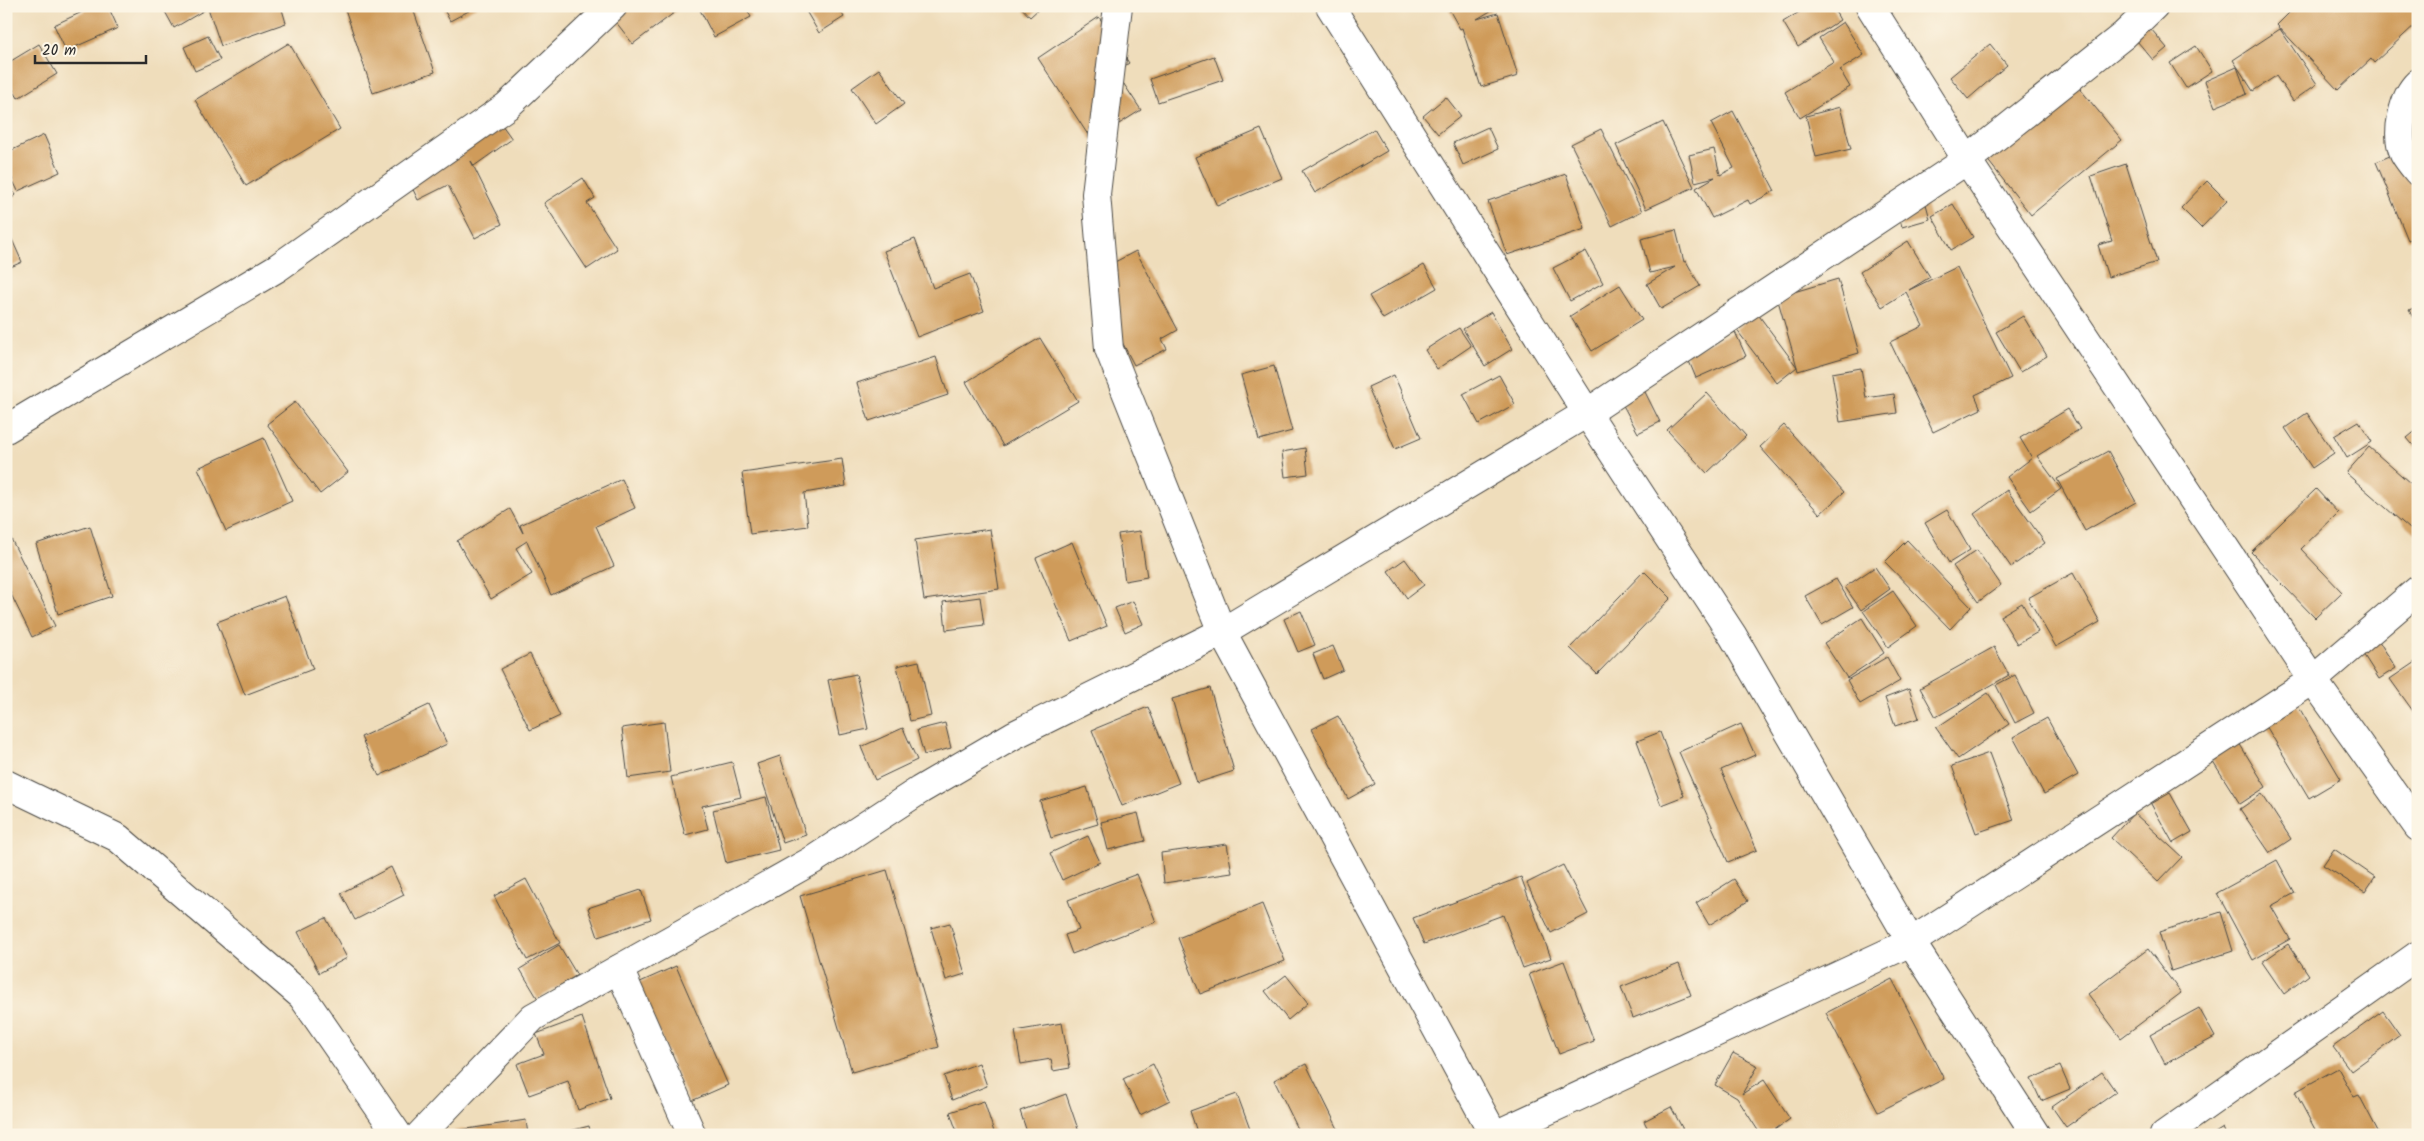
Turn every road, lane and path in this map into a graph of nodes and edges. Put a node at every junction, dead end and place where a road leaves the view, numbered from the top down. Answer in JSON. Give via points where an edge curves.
{"nodes":[{"id":1,"x":613,"y":6,"type":"edge"},
{"id":2,"x":1118,"y":6,"type":"edge"},
{"id":3,"x":1330,"y":6,"type":"edge"},
{"id":4,"x":1870,"y":6,"type":"edge"},
{"id":5,"x":2154,"y":6,"type":"edge"},
{"id":6,"x":2418,"y":83,"type":"edge"},
{"id":7,"x":1967,"y":160,"type":"junction"},
{"id":8,"x":2418,"y":172,"type":"edge"},
{"id":9,"x":1587,"y":413,"type":"junction"},
{"id":10,"x":6,"y":429,"type":"edge"},
{"id":11,"x":2418,"y":590,"type":"edge"},
{"id":12,"x":1222,"y":632,"type":"junction"},
{"id":13,"x":2313,"y":680,"type":"junction"},
{"id":14,"x":6,"y":784,"type":"edge"},
{"id":15,"x":2418,"y":827,"type":"edge"},
{"id":16,"x":1911,"y":942,"type":"junction"},
{"id":17,"x":2418,"y":955,"type":"edge"},
{"id":18,"x":620,"y":969,"type":"junction"},
{"id":19,"x":398,"y":1135,"type":"edge"},
{"id":20,"x":420,"y":1135,"type":"edge"},
{"id":21,"x":692,"y":1135,"type":"edge"},
{"id":22,"x":1495,"y":1135,"type":"edge"},
{"id":23,"x":2036,"y":1135,"type":"edge"},
{"id":24,"x":2164,"y":1135,"type":"edge"}],
"edges":[{"from":1,"to":10,"type":"street","via":[[507,106],[285,262]]},
{"from":2,"to":12,"type":"street","via":[[1096,194],[1109,349]]},
{"from":3,"to":9,"type":"street"},
{"from":4,"to":7,"type":"street"},
{"from":5,"to":7,"type":"street","via":[[2124,35]]},
{"from":6,"to":8,"type":"street","via":[[2400,117],[2403,152]]},
{"from":7,"to":9,"type":"street"},
{"from":7,"to":13,"type":"street"},
{"from":9,"to":12,"type":"street"},
{"from":9,"to":16,"type":"street","via":[[1733,636]]},
{"from":11,"to":13,"type":"street"},
{"from":12,"to":18,"type":"street","via":[[1014,736],[920,790],[813,860]]},
{"from":12,"to":22,"type":"street"},
{"from":13,"to":15,"type":"street"},
{"from":13,"to":16,"type":"street"},
{"from":14,"to":19,"type":"street","via":[[118,838],[302,996]]},
{"from":16,"to":22,"type":"street"},
{"from":16,"to":23,"type":"street"},
{"from":17,"to":24,"type":"street"},
{"from":18,"to":20,"type":"street","via":[[533,1018]]},
{"from":18,"to":21,"type":"street"}]}
